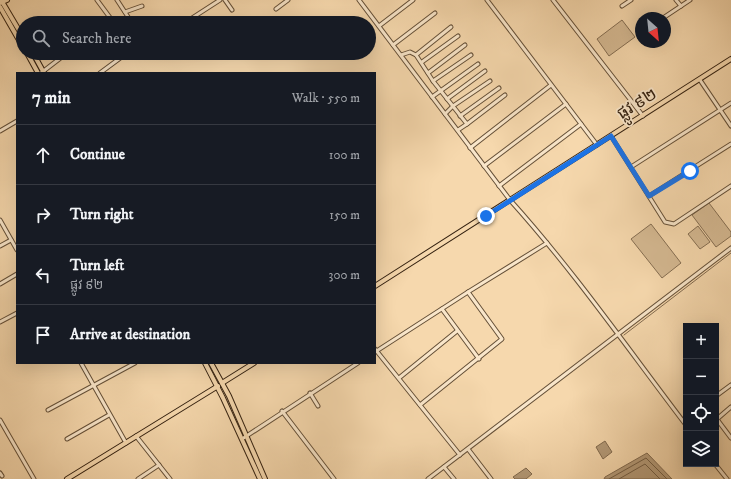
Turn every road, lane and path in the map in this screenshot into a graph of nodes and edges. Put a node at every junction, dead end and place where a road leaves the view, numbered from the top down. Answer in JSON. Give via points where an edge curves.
{"nodes":[{"id":1,"x":7,"y":0,"type":"edge"},
{"id":2,"x":97,"y":0,"type":"edge"},
{"id":3,"x":117,"y":0,"type":"edge"},
{"id":4,"x":220,"y":0,"type":"edge"},
{"id":5,"x":225,"y":0,"type":"edge"},
{"id":6,"x":288,"y":0,"type":"edge"},
{"id":7,"x":359,"y":0,"type":"edge"},
{"id":8,"x":412,"y":0,"type":"edge"},
{"id":9,"x":487,"y":0,"type":"edge"},
{"id":10,"x":553,"y":0,"type":"edge"},
{"id":11,"x":631,"y":0,"type":"edge"},
{"id":12,"x":676,"y":0,"type":"edge"},
{"id":13,"x":690,"y":0,"type":"edge"},
{"id":14,"x":1,"y":2,"type":"edge"},
{"id":15,"x":142,"y":6,"type":"dead end"},
{"id":16,"x":622,"y":6,"type":"dead end"},
{"id":17,"x":681,"y":6,"type":"junction"},
{"id":18,"x":0,"y":8,"type":"edge"},
{"id":19,"x":276,"y":9,"type":"dead end"},
{"id":20,"x":232,"y":10,"type":"dead end"},
{"id":21,"x":125,"y":12,"type":"junction"},
{"id":22,"x":435,"y":13,"type":"dead end"},
{"id":23,"x":671,"y":13,"type":"edge"},
{"id":24,"x":108,"y":16,"type":"edge"},
{"id":25,"x":128,"y":16,"type":"edge"},
{"id":26,"x":194,"y":16,"type":"edge"},
{"id":27,"x":371,"y":16,"type":"edge"},
{"id":28,"x":376,"y":23,"type":"edge"},
{"id":29,"x":16,"y":26,"type":"edge"},
{"id":30,"x":378,"y":26,"type":"junction"},
{"id":31,"x":451,"y":28,"type":"dead end"},
{"id":32,"x":16,"y":35,"type":"edge"},
{"id":33,"x":458,"y":36,"type":"dead end"},
{"id":34,"x":393,"y":45,"type":"junction"},
{"id":35,"x":464,"y":45,"type":"dead end"},
{"id":36,"x":416,"y":54,"type":"junction"},
{"id":37,"x":401,"y":55,"type":"junction"},
{"id":38,"x":471,"y":55,"type":"dead end"},
{"id":39,"x":731,"y":59,"type":"edge"},
{"id":40,"x":32,"y":60,"type":"edge"},
{"id":41,"x":36,"y":60,"type":"edge"},
{"id":42,"x":58,"y":60,"type":"edge"},
{"id":43,"x":118,"y":60,"type":"edge"},
{"id":44,"x":422,"y":62,"type":"junction"},
{"id":45,"x":478,"y":64,"type":"dead end"},
{"id":46,"x":41,"y":72,"type":"edge"},
{"id":47,"x":42,"y":72,"type":"edge"},
{"id":48,"x":43,"y":72,"type":"edge"},
{"id":49,"x":101,"y":72,"type":"edge"},
{"id":50,"x":485,"y":72,"type":"dead end"},
{"id":51,"x":428,"y":73,"type":"junction"},
{"id":52,"x":700,"y":80,"type":"junction"},
{"id":53,"x":433,"y":81,"type":"junction"},
{"id":54,"x":490,"y":81,"type":"dead end"},
{"id":55,"x":551,"y":86,"type":"junction"},
{"id":56,"x":499,"y":88,"type":"dead end"},
{"id":57,"x":441,"y":90,"type":"junction"},
{"id":58,"x":505,"y":96,"type":"dead end"},
{"id":59,"x":432,"y":97,"type":"junction"},
{"id":60,"x":447,"y":99,"type":"junction"},
{"id":61,"x":731,"y":103,"type":"edge"},
{"id":62,"x":566,"y":104,"type":"junction"},
{"id":63,"x":453,"y":106,"type":"junction"},
{"id":64,"x":720,"y":110,"type":"junction"},
{"id":65,"x":445,"y":114,"type":"junction"},
{"id":66,"x":460,"y":116,"type":"junction"},
{"id":67,"x":643,"y":116,"type":"junction"},
{"id":68,"x":16,"y":122,"type":"edge"},
{"id":69,"x":467,"y":124,"type":"junction"},
{"id":70,"x":581,"y":124,"type":"junction"},
{"id":71,"x":731,"y":126,"type":"edge"},
{"id":72,"x":458,"y":130,"type":"junction"},
{"id":73,"x":0,"y":131,"type":"edge"},
{"id":74,"x":611,"y":136,"type":"junction"},
{"id":75,"x":731,"y":144,"type":"edge"},
{"id":76,"x":597,"y":145,"type":"junction"},
{"id":77,"x":470,"y":148,"type":"junction"},
{"id":78,"x":484,"y":166,"type":"junction"},
{"id":79,"x":631,"y":167,"type":"junction"},
{"id":80,"x":500,"y":186,"type":"junction"},
{"id":81,"x":731,"y":186,"type":"edge"},
{"id":82,"x":649,"y":196,"type":"junction"},
{"id":83,"x":510,"y":200,"type":"junction"},
{"id":84,"x":0,"y":220,"type":"edge"},
{"id":85,"x":11,"y":240,"type":"junction"},
{"id":86,"x":547,"y":243,"type":"junction"},
{"id":87,"x":0,"y":246,"type":"edge"},
{"id":88,"x":16,"y":248,"type":"edge"},
{"id":89,"x":731,"y":248,"type":"edge"},
{"id":90,"x":16,"y":275,"type":"edge"},
{"id":91,"x":0,"y":284,"type":"edge"},
{"id":92,"x":376,"y":285,"type":"edge"},
{"id":93,"x":468,"y":292,"type":"junction"},
{"id":94,"x":442,"y":309,"type":"junction"},
{"id":95,"x":16,"y":314,"type":"edge"},
{"id":96,"x":0,"y":322,"type":"edge"},
{"id":97,"x":457,"y":331,"type":"junction"},
{"id":98,"x":617,"y":335,"type":"junction"},
{"id":99,"x":376,"y":351,"type":"edge"},
{"id":100,"x":479,"y":359,"type":"junction"},
{"id":101,"x":81,"y":364,"type":"edge"},
{"id":102,"x":133,"y":364,"type":"edge"},
{"id":103,"x":205,"y":364,"type":"edge"},
{"id":104,"x":212,"y":364,"type":"edge"},
{"id":105,"x":252,"y":364,"type":"edge"},
{"id":106,"x":356,"y":364,"type":"edge"},
{"id":107,"x":399,"y":378,"type":"junction"},
{"id":108,"x":222,"y":383,"type":"junction"},
{"id":109,"x":731,"y":385,"type":"edge"},
{"id":110,"x":94,"y":386,"type":"junction"},
{"id":111,"x":218,"y":386,"type":"junction"},
{"id":112,"x":310,"y":393,"type":"junction"},
{"id":113,"x":717,"y":395,"type":"edge"},
{"id":114,"x":420,"y":405,"type":"junction"},
{"id":115,"x":318,"y":406,"type":"dead end"},
{"id":116,"x":731,"y":407,"type":"edge"},
{"id":117,"x":48,"y":410,"type":"dead end"},
{"id":118,"x":282,"y":411,"type":"junction"},
{"id":119,"x":109,"y":415,"type":"junction"},
{"id":120,"x":719,"y":416,"type":"edge"},
{"id":121,"x":0,"y":420,"type":"edge"},
{"id":122,"x":683,"y":421,"type":"edge"},
{"id":123,"x":719,"y":422,"type":"edge"},
{"id":124,"x":246,"y":435,"type":"junction"},
{"id":125,"x":136,"y":436,"type":"junction"},
{"id":126,"x":731,"y":436,"type":"edge"},
{"id":127,"x":67,"y":439,"type":"dead end"},
{"id":128,"x":242,"y":439,"type":"junction"},
{"id":129,"x":126,"y":443,"type":"junction"},
{"id":130,"x":468,"y":449,"type":"junction"},
{"id":131,"x":460,"y":455,"type":"junction"},
{"id":132,"x":159,"y":465,"type":"junction"},
{"id":133,"x":444,"y":467,"type":"junction"},
{"id":134,"x":717,"y":467,"type":"edge"},
{"id":135,"x":34,"y":479,"type":"edge"},
{"id":136,"x":67,"y":479,"type":"edge"},
{"id":137,"x":138,"y":479,"type":"edge"},
{"id":138,"x":170,"y":479,"type":"edge"},
{"id":139,"x":260,"y":479,"type":"edge"},
{"id":140,"x":265,"y":479,"type":"edge"},
{"id":141,"x":334,"y":479,"type":"edge"},
{"id":142,"x":428,"y":479,"type":"edge"},
{"id":143,"x":454,"y":479,"type":"edge"},
{"id":144,"x":491,"y":479,"type":"edge"},
{"id":145,"x":727,"y":479,"type":"edge"}],
"edges":[{"from":1,"to":14,"type":"main road"},
{"from":2,"to":24,"type":"street"},
{"from":3,"to":21,"type":"street"},
{"from":4,"to":26,"type":"street"},
{"from":5,"to":20,"type":"street"},
{"from":6,"to":19,"type":"street"},
{"from":7,"to":27,"type":"street"},
{"from":8,"to":30,"type":"street"},
{"from":9,"to":55,"type":"street"},
{"from":10,"to":67,"type":"street"},
{"from":11,"to":16,"type":"street"},
{"from":12,"to":17,"type":"street"},
{"from":13,"to":17,"type":"street"},
{"from":14,"to":18,"type":"main road"},
{"from":14,"to":29,"type":"main road"},
{"from":15,"to":21,"type":"street"},
{"from":17,"to":23,"type":"street"},
{"from":18,"to":32,"type":"main road"},
{"from":21,"to":25,"type":"street"},
{"from":22,"to":34,"type":"street"},
{"from":28,"to":30,"type":"street"},
{"from":30,"to":34,"type":"street"},
{"from":31,"to":36,"type":"street"},
{"from":33,"to":44,"type":"street"},
{"from":34,"to":37,"type":"street"},
{"from":35,"to":51,"type":"street"},
{"from":36,"to":37,"type":"street","via":[[410,52]]},
{"from":36,"to":44,"type":"street"},
{"from":37,"to":59,"type":"street"},
{"from":38,"to":53,"type":"street"},
{"from":39,"to":52,"type":"main road","name":"ផ្លូវ ៩២"},
{"from":40,"to":46,"type":"main road"},
{"from":41,"to":47,"type":"main road"},
{"from":42,"to":48,"type":"street"},
{"from":43,"to":49,"type":"street"},
{"from":44,"to":51,"type":"street"},
{"from":45,"to":57,"type":"street"},
{"from":50,"to":60,"type":"street"},
{"from":51,"to":53,"type":"street"},
{"from":52,"to":64,"type":"street"},
{"from":52,"to":67,"type":"main road","name":"ផ្លូវ ៩២"},
{"from":53,"to":57,"type":"street"},
{"from":54,"to":63,"type":"street"},
{"from":55,"to":62,"type":"street"},
{"from":55,"to":77,"type":"street"},
{"from":56,"to":66,"type":"street"},
{"from":57,"to":59,"type":"street"},
{"from":57,"to":60,"type":"street"},
{"from":58,"to":69,"type":"street"},
{"from":59,"to":65,"type":"street"},
{"from":60,"to":63,"type":"street"},
{"from":61,"to":64,"type":"street"},
{"from":62,"to":70,"type":"street"},
{"from":62,"to":78,"type":"street"},
{"from":63,"to":65,"type":"street"},
{"from":63,"to":66,"type":"street"},
{"from":64,"to":71,"type":"street"},
{"from":64,"to":79,"type":"street"},
{"from":65,"to":72,"type":"street"},
{"from":66,"to":69,"type":"street"},
{"from":67,"to":74,"type":"main road","name":"ផ្លូវ ៩២"},
{"from":68,"to":73,"type":"street"},
{"from":69,"to":72,"type":"street"},
{"from":70,"to":76,"type":"street"},
{"from":70,"to":80,"type":"street"},
{"from":72,"to":77,"type":"street"},
{"from":74,"to":76,"type":"main road","name":"ផ្លូវ ៩២"},
{"from":74,"to":79,"type":"street"},
{"from":75,"to":82,"type":"street"},
{"from":76,"to":83,"type":"main road","name":"ផ្លូវ ៩២"},
{"from":77,"to":78,"type":"street"},
{"from":78,"to":80,"type":"street"},
{"from":79,"to":82,"type":"street"},
{"from":80,"to":83,"type":"street"},
{"from":81,"to":82,"type":"street","via":[[674,224],[665,222]]},
{"from":83,"to":86,"type":"street"},
{"from":83,"to":92,"type":"main road","name":"ផ្លូវ ៩២"},
{"from":84,"to":85,"type":"street"},
{"from":85,"to":87,"type":"street"},
{"from":85,"to":88,"type":"street"},
{"from":86,"to":93,"type":"street"},
{"from":86,"to":98,"type":"street"},
{"from":89,"to":98,"type":"street"},
{"from":90,"to":91,"type":"street"},
{"from":93,"to":94,"type":"street"},
{"from":93,"to":100,"type":"street","via":[[502,340]]},
{"from":94,"to":97,"type":"street"},
{"from":94,"to":99,"type":"street"},
{"from":95,"to":96,"type":"street"},
{"from":97,"to":100,"type":"street"},
{"from":97,"to":107,"type":"street"},
{"from":98,"to":122,"type":"street"},
{"from":98,"to":130,"type":"street"},
{"from":99,"to":107,"type":"street"},
{"from":100,"to":114,"type":"street"},
{"from":101,"to":110,"type":"street"},
{"from":102,"to":110,"type":"street"},
{"from":103,"to":111,"type":"main road"},
{"from":104,"to":108,"type":"main road"},
{"from":105,"to":108,"type":"main road"},
{"from":106,"to":112,"type":"street"},
{"from":107,"to":114,"type":"street"},
{"from":108,"to":111,"type":"street"},
{"from":108,"to":124,"type":"main road"},
{"from":109,"to":113,"type":"street"},
{"from":110,"to":117,"type":"street"},
{"from":110,"to":119,"type":"street"},
{"from":111,"to":125,"type":"main road"},
{"from":111,"to":128,"type":"main road"},
{"from":112,"to":115,"type":"street"},
{"from":112,"to":118,"type":"street"},
{"from":114,"to":131,"type":"street"},
{"from":116,"to":120,"type":"street"},
{"from":118,"to":124,"type":"street"},
{"from":118,"to":141,"type":"street"},
{"from":119,"to":127,"type":"street"},
{"from":119,"to":129,"type":"street"},
{"from":121,"to":135,"type":"street"},
{"from":123,"to":126,"type":"street"},
{"from":124,"to":128,"type":"street"},
{"from":124,"to":140,"type":"main road"},
{"from":125,"to":129,"type":"main road"},
{"from":125,"to":132,"type":"street"},
{"from":128,"to":139,"type":"main road"},
{"from":129,"to":136,"type":"main road"},
{"from":130,"to":131,"type":"street"},
{"from":130,"to":144,"type":"street"},
{"from":131,"to":133,"type":"street"},
{"from":132,"to":137,"type":"street"},
{"from":132,"to":138,"type":"street"},
{"from":133,"to":142,"type":"street"},
{"from":133,"to":143,"type":"street"},
{"from":134,"to":145,"type":"street"}]}
